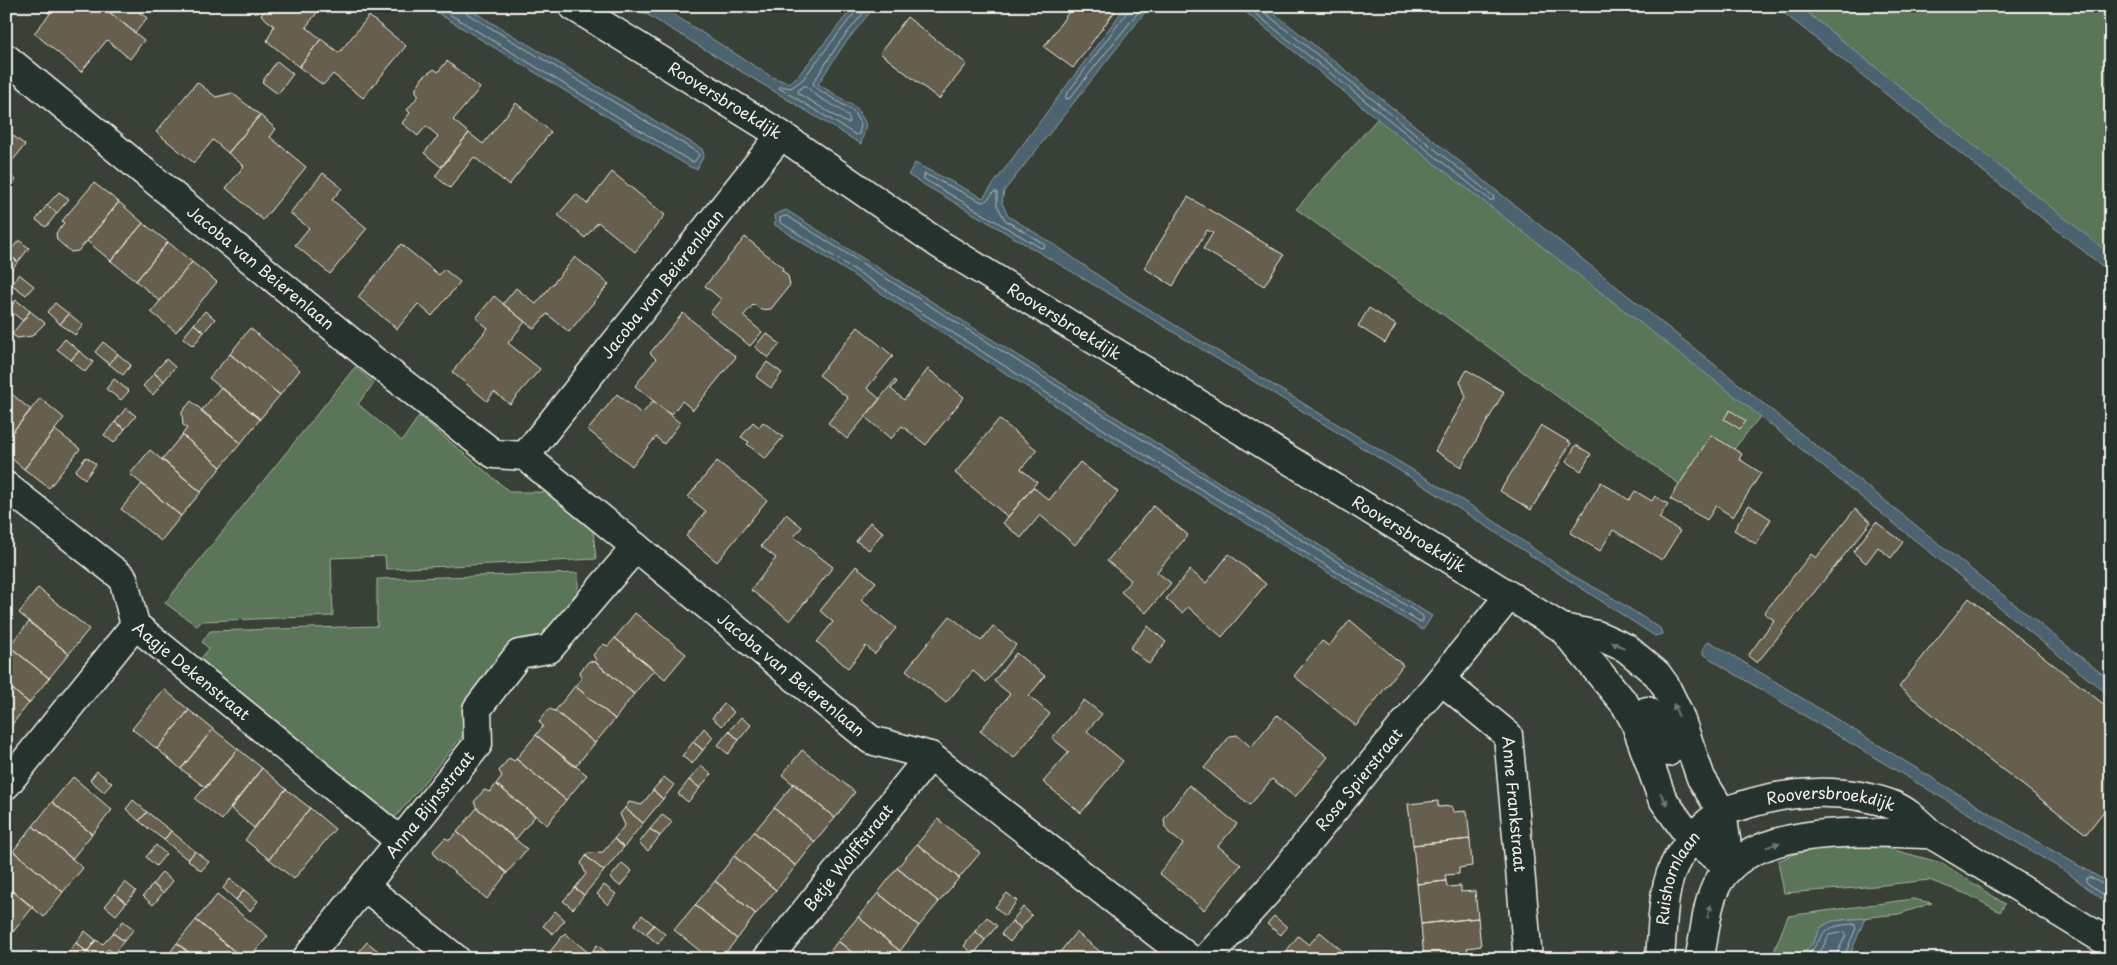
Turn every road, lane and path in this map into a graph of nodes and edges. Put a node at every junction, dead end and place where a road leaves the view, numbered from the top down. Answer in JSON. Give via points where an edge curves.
{"nodes":[{"id":1,"x":573,"y":6,"type":"edge"},
{"id":2,"x":6,"y":58,"type":"edge"},
{"id":3,"x":781,"y":135,"type":"junction"},
{"id":4,"x":525,"y":456,"type":"junction"},
{"id":5,"x":6,"y":486,"type":"edge"},
{"id":6,"x":636,"y":547,"type":"junction"},
{"id":7,"x":1509,"y":596,"type":"junction"},
{"id":8,"x":135,"y":625,"type":"junction"},
{"id":9,"x":1562,"y":628,"type":"junction"},
{"id":10,"x":1442,"y":680,"type":"junction"},
{"id":11,"x":1648,"y":711,"type":"dead end"},
{"id":12,"x":1668,"y":752,"type":"dead end"},
{"id":13,"x":930,"y":756,"type":"junction"},
{"id":14,"x":6,"y":785,"type":"edge"},
{"id":15,"x":1722,"y":812,"type":"junction"},
{"id":16,"x":1931,"y":834,"type":"junction"},
{"id":17,"x":1691,"y":839,"type":"junction"},
{"id":18,"x":400,"y":841,"type":"junction"},
{"id":19,"x":1730,"y":867,"type":"junction"},
{"id":20,"x":364,"y":886,"type":"junction"},
{"id":21,"x":2111,"y":944,"type":"edge"},
{"id":22,"x":306,"y":959,"type":"edge"},
{"id":23,"x":456,"y":959,"type":"edge"},
{"id":24,"x":767,"y":959,"type":"edge"},
{"id":25,"x":1190,"y":959,"type":"edge"},
{"id":26,"x":1206,"y":959,"type":"edge"},
{"id":27,"x":1528,"y":959,"type":"edge"},
{"id":28,"x":1660,"y":959,"type":"edge"},
{"id":29,"x":1699,"y":959,"type":"edge"}],
"edges":[{"from":1,"to":3,"type":"street","name":"Rooversbroekdijk"},
{"from":2,"to":4,"type":"street","name":"Jacoba van Beierenlaan","via":[[373,360],[494,454]]},
{"from":3,"to":4,"type":"street","name":"Jacoba van Beierenlaan"},
{"from":3,"to":7,"type":"street","name":"Rooversbroekdijk","via":[[939,244]]},
{"from":4,"to":6,"type":"street","name":"Jacoba van Beierenlaan"},
{"from":5,"to":8,"type":"street","name":"Aagje Dekenstraat","via":[[122,578]]},
{"from":6,"to":13,"type":"street","name":"Jacoba van Beierenlaan","via":[[871,740]]},
{"from":6,"to":18,"type":"street","name":"Anna Bijnsstraat","via":[[549,650],[519,654],[477,710],[478,744]]},
{"from":7,"to":9,"type":"street","name":"Rooversbroekdijk"},
{"from":7,"to":10,"type":"street","name":"Rosa Spierstraat"},
{"from":8,"to":14,"type":"street"},
{"from":8,"to":18,"type":"street","name":"Aagje Dekenstraat"},
{"from":15,"to":9,"type":"street","name":"Rooversbroekdijk","one_way":true,"via":[[1701,778],[1678,712],[1657,674],[1626,648],[1597,635]]},
{"from":9,"to":17,"type":"street","name":"Rooversbroekdijk","one_way":true,"via":[[1625,704],[1635,722],[1662,798]]},
{"from":10,"to":26,"type":"street","name":"Rosa Spierstraat","via":[[1267,892]]},
{"from":10,"to":27,"type":"street","name":"Anne Frankstraat","via":[[1508,736]]},
{"from":11,"to":12,"type":"street"},
{"from":13,"to":24,"type":"street","name":"Betje Wolffstraat"},
{"from":13,"to":25,"type":"street","name":"Jacoba van Beierenlaan"},
{"from":15,"to":16,"type":"street","name":"Rooversbroekdijk","via":[[1780,795],[1854,795],[1895,806]]},
{"from":15,"to":17,"type":"street","name":"Ruishornlaan"},
{"from":15,"to":19,"type":"street","name":"Rooversbroekdijk"},
{"from":19,"to":16,"type":"street","name":"Rooversbroekdijk","one_way":true,"via":[[1751,854],[1793,838],[1832,832]]},
{"from":16,"to":21,"type":"street","name":"Rooversbroekdijk"},
{"from":17,"to":19,"type":"street","name":"Rooversbroekdijk"},
{"from":17,"to":28,"type":"street","name":"Ruishornlaan","via":[[1677,860],[1667,885]]},
{"from":18,"to":20,"type":"street","name":"Anna Bijnsstraat"},
{"from":29,"to":19,"type":"street","name":"Ruishornlaan","one_way":true,"via":[[1713,896]]},
{"from":20,"to":22,"type":"street","name":"Anna Bijnsstraat"},
{"from":20,"to":23,"type":"street"}]}
